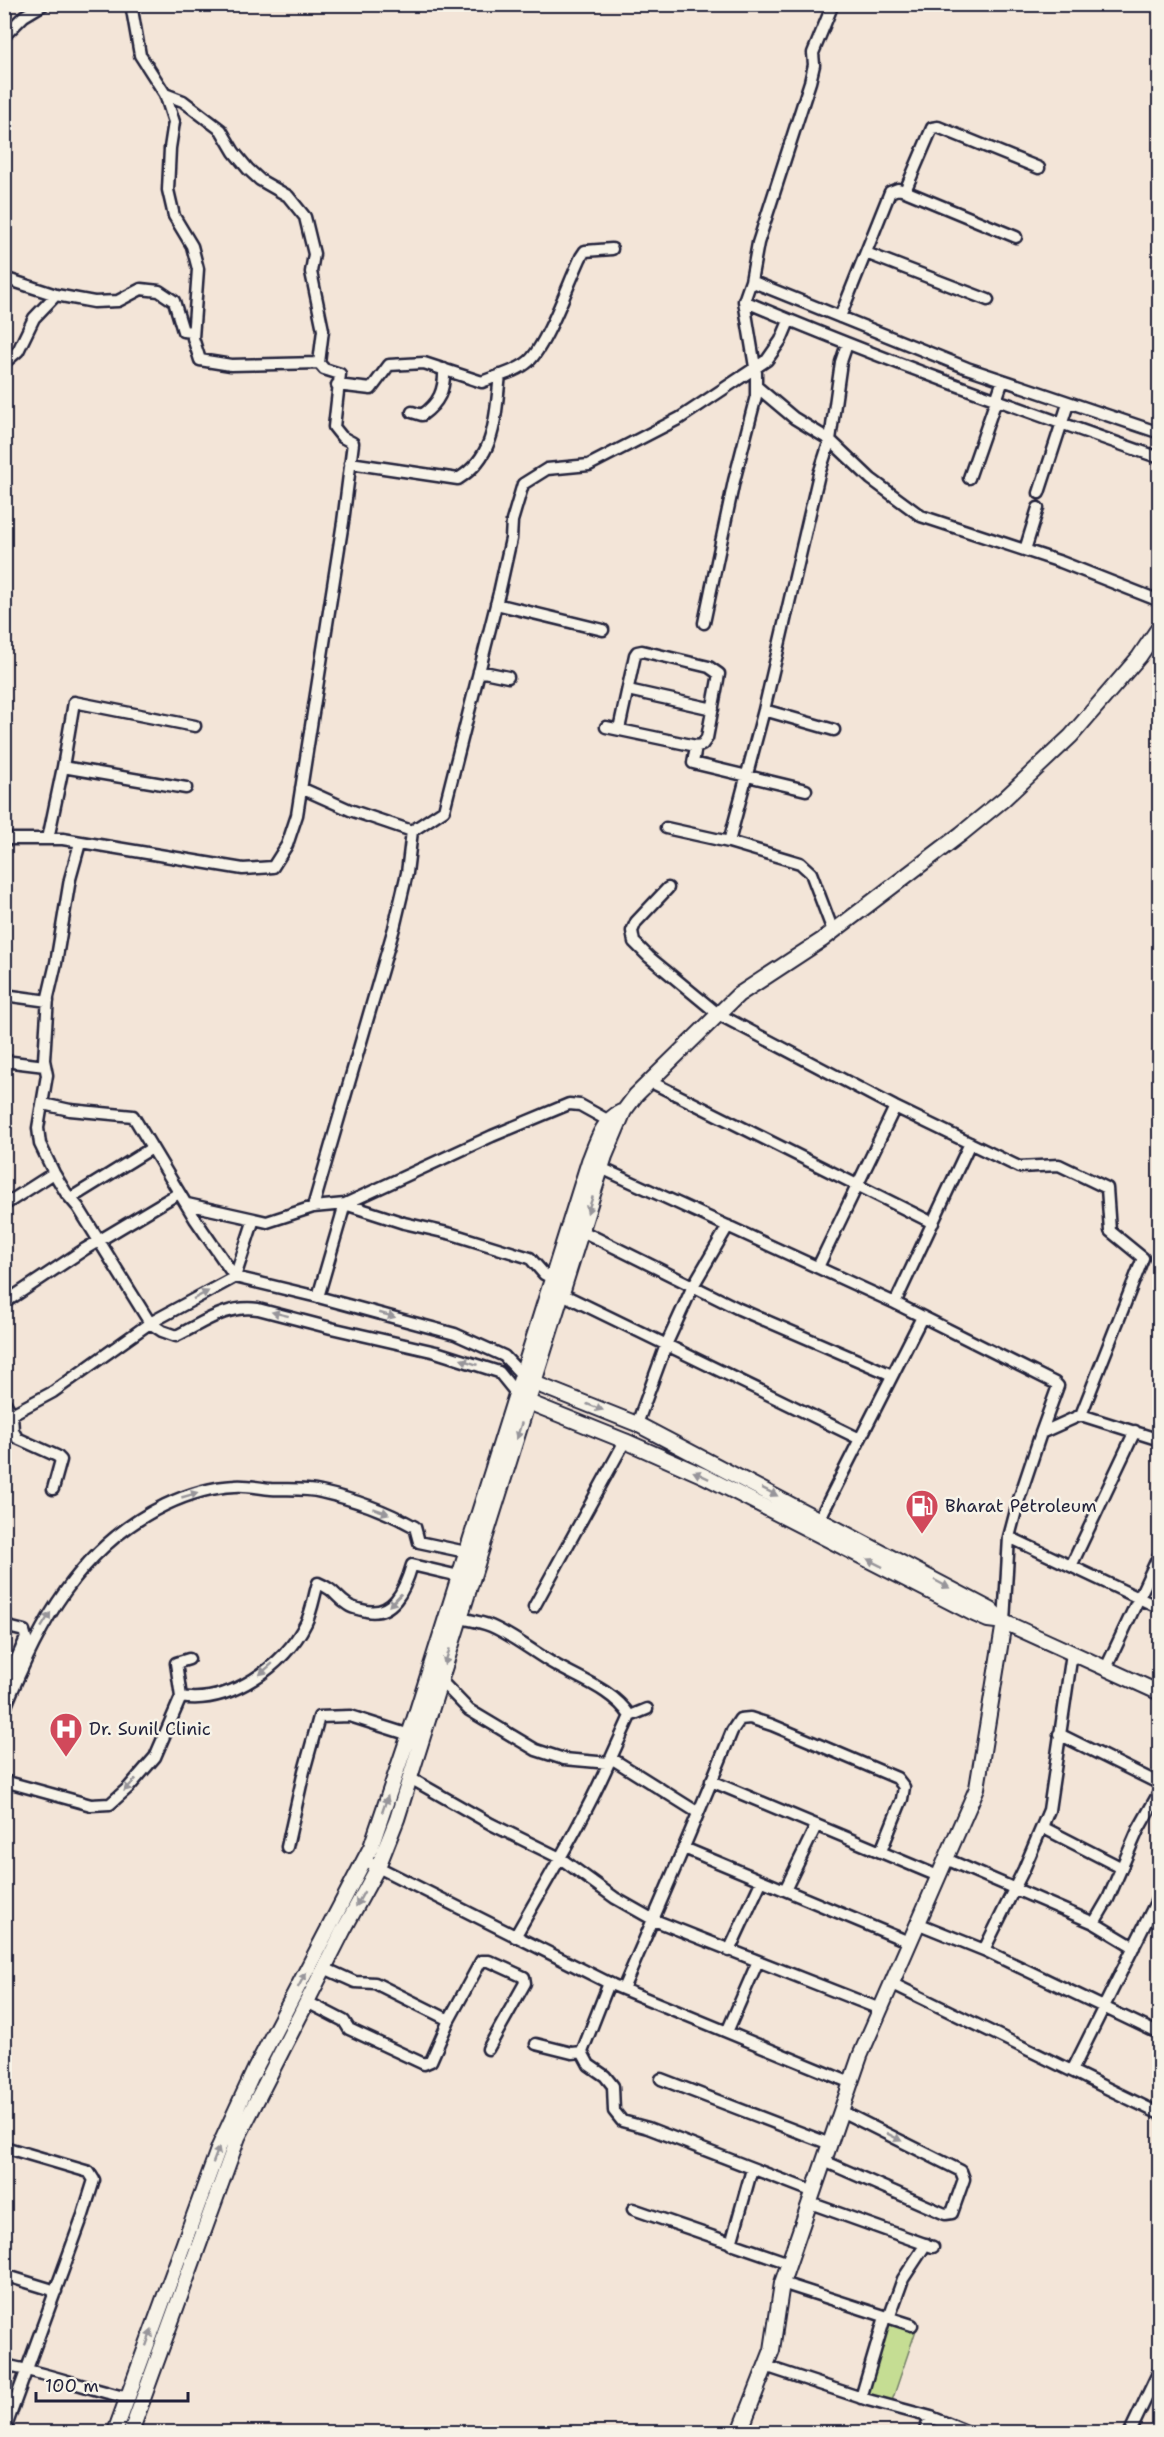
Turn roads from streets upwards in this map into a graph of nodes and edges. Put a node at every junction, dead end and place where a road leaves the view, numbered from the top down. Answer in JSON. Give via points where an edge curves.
{"nodes":[{"id":1,"x":44,"y":4,"type":"edge"},
{"id":2,"x":132,"y":4,"type":"edge"},
{"id":3,"x":833,"y":4,"type":"edge"},
{"id":4,"x":4,"y":36,"type":"edge"},
{"id":5,"x":165,"y":94,"type":"junction"},
{"id":6,"x":1039,"y":168,"type":"dead end"},
{"id":7,"x":905,"y":190,"type":"junction"},
{"id":8,"x":1016,"y":237,"type":"dead end"},
{"id":9,"x":612,"y":249,"type":"dead end"},
{"id":10,"x":866,"y":253,"type":"junction"},
{"id":11,"x":4,"y":278,"type":"edge"},
{"id":12,"x":751,"y":281,"type":"junction"},
{"id":13,"x":56,"y":295,"type":"junction"},
{"id":14,"x":988,"y":300,"type":"dead end"},
{"id":15,"x":744,"y":302,"type":"junction"},
{"id":16,"x":840,"y":317,"type":"junction"},
{"id":17,"x":789,"y":321,"type":"junction"},
{"id":18,"x":193,"y":332,"type":"junction"},
{"id":19,"x":847,"y":344,"type":"junction"},
{"id":20,"x":4,"y":363,"type":"edge"},
{"id":21,"x":319,"y":363,"type":"junction"},
{"id":22,"x":444,"y":369,"type":"junction"},
{"id":23,"x":755,"y":369,"type":"junction"},
{"id":24,"x":500,"y":375,"type":"junction"},
{"id":25,"x":1003,"y":380,"type":"junction"},
{"id":26,"x":337,"y":385,"type":"junction"},
{"id":27,"x":756,"y":386,"type":"junction"},
{"id":28,"x":996,"y":400,"type":"junction"},
{"id":29,"x":1068,"y":404,"type":"junction"},
{"id":30,"x":412,"y":412,"type":"dead end"},
{"id":31,"x":1062,"y":424,"type":"junction"},
{"id":32,"x":1160,"y":433,"type":"edge"},
{"id":33,"x":830,"y":440,"type":"junction"},
{"id":34,"x":1160,"y":458,"type":"edge"},
{"id":35,"x":350,"y":463,"type":"junction"},
{"id":36,"x":969,"y":478,"type":"dead end"},
{"id":37,"x":1039,"y":493,"type":"dead end"},
{"id":38,"x":1038,"y":508,"type":"dead end"},
{"id":39,"x":1025,"y":550,"type":"junction"},
{"id":40,"x":1160,"y":601,"type":"edge"},
{"id":41,"x":496,"y":604,"type":"junction"},
{"id":42,"x":704,"y":623,"type":"dead end"},
{"id":43,"x":1159,"y":629,"type":"edge"},
{"id":44,"x":603,"y":630,"type":"dead end"},
{"id":45,"x":479,"y":671,"type":"junction"},
{"id":46,"x":508,"y":677,"type":"dead end"},
{"id":47,"x":628,"y":690,"type":"junction"},
{"id":48,"x":713,"y":709,"type":"junction"},
{"id":49,"x":764,"y":710,"type":"junction"},
{"id":50,"x":195,"y":726,"type":"dead end"},
{"id":51,"x":606,"y":726,"type":"dead end"},
{"id":52,"x":619,"y":729,"type":"junction"},
{"id":53,"x":834,"y":730,"type":"dead end"},
{"id":54,"x":696,"y":746,"type":"junction"},
{"id":55,"x":63,"y":767,"type":"junction"},
{"id":56,"x":747,"y":775,"type":"junction"},
{"id":57,"x":186,"y":788,"type":"dead end"},
{"id":58,"x":301,"y":788,"type":"junction"},
{"id":59,"x":806,"y":790,"type":"dead end"},
{"id":60,"x":666,"y":828,"type":"dead end"},
{"id":61,"x":412,"y":831,"type":"junction"},
{"id":62,"x":4,"y":839,"type":"edge"},
{"id":63,"x":48,"y":839,"type":"junction"},
{"id":64,"x":729,"y":842,"type":"junction"},
{"id":65,"x":80,"y":843,"type":"junction"},
{"id":66,"x":668,"y":888,"type":"dead end"},
{"id":67,"x":833,"y":931,"type":"junction"},
{"id":68,"x":4,"y":995,"type":"edge"},
{"id":69,"x":48,"y":1001,"type":"junction"},
{"id":70,"x":718,"y":1014,"type":"junction"},
{"id":71,"x":4,"y":1061,"type":"edge"},
{"id":72,"x":45,"y":1066,"type":"junction"},
{"id":73,"x":651,"y":1082,"type":"junction"},
{"id":74,"x":43,"y":1104,"type":"junction"},
{"id":75,"x":895,"y":1107,"type":"junction"},
{"id":76,"x":613,"y":1124,"type":"junction"},
{"id":77,"x":970,"y":1143,"type":"junction"},
{"id":78,"x":152,"y":1148,"type":"junction"},
{"id":79,"x":601,"y":1168,"type":"junction"},
{"id":80,"x":54,"y":1173,"type":"junction"},
{"id":81,"x":858,"y":1185,"type":"junction"},
{"id":82,"x":179,"y":1193,"type":"junction"},
{"id":83,"x":71,"y":1198,"type":"junction"},
{"id":84,"x":187,"y":1204,"type":"junction"},
{"id":85,"x":345,"y":1204,"type":"junction"},
{"id":86,"x":4,"y":1205,"type":"edge"},
{"id":87,"x":314,"y":1207,"type":"junction"},
{"id":88,"x":254,"y":1220,"type":"junction"},
{"id":89,"x":933,"y":1223,"type":"junction"},
{"id":90,"x":728,"y":1226,"type":"junction"},
{"id":91,"x":582,"y":1231,"type":"junction"},
{"id":92,"x":99,"y":1241,"type":"junction"},
{"id":93,"x":818,"y":1267,"type":"junction"},
{"id":94,"x":235,"y":1277,"type":"junction"},
{"id":95,"x":552,"y":1278,"type":"junction"},
{"id":96,"x":693,"y":1286,"type":"junction"},
{"id":97,"x":562,"y":1293,"type":"junction"},
{"id":98,"x":318,"y":1296,"type":"junction"},
{"id":99,"x":4,"y":1303,"type":"edge"},
{"id":100,"x":895,"y":1303,"type":"junction"},
{"id":101,"x":922,"y":1317,"type":"junction"},
{"id":102,"x":150,"y":1323,"type":"junction"},
{"id":103,"x":666,"y":1344,"type":"junction"},
{"id":104,"x":892,"y":1375,"type":"junction"},
{"id":105,"x":522,"y":1376,"type":"junction"},
{"id":106,"x":534,"y":1383,"type":"junction"},
{"id":107,"x":516,"y":1393,"type":"junction"},
{"id":108,"x":4,"y":1401,"type":"edge"},
{"id":109,"x":528,"y":1402,"type":"junction"},
{"id":110,"x":1081,"y":1415,"type":"junction"},
{"id":111,"x":8,"y":1418,"type":"edge"},
{"id":112,"x":637,"y":1424,"type":"junction"},
{"id":113,"x":1136,"y":1431,"type":"junction"},
{"id":114,"x":1041,"y":1432,"type":"junction"},
{"id":115,"x":860,"y":1438,"type":"junction"},
{"id":116,"x":1160,"y":1440,"type":"edge"},
{"id":117,"x":625,"y":1441,"type":"junction"},
{"id":118,"x":53,"y":1489,"type":"dead end"},
{"id":119,"x":817,"y":1525,"type":"junction"},
{"id":120,"x":1009,"y":1537,"type":"junction"},
{"id":121,"x":466,"y":1552,"type":"junction"},
{"id":122,"x":1160,"y":1553,"type":"edge"},
{"id":123,"x":1071,"y":1566,"type":"junction"},
{"id":124,"x":459,"y":1576,"type":"junction"},
{"id":125,"x":1139,"y":1598,"type":"junction"},
{"id":126,"x":534,"y":1607,"type":"dead end"},
{"id":127,"x":1160,"y":1608,"type":"edge"},
{"id":128,"x":460,"y":1618,"type":"junction"},
{"id":129,"x":1004,"y":1622,"type":"junction"},
{"id":130,"x":4,"y":1626,"type":"edge"},
{"id":131,"x":1072,"y":1653,"type":"junction"},
{"id":132,"x":189,"y":1659,"type":"dead end"},
{"id":133,"x":1106,"y":1668,"type":"junction"},
{"id":134,"x":440,"y":1680,"type":"junction"},
{"id":135,"x":4,"y":1687,"type":"edge"},
{"id":136,"x":1160,"y":1693,"type":"edge"},
{"id":137,"x":181,"y":1697,"type":"junction"},
{"id":138,"x":647,"y":1709,"type":"dead end"},
{"id":139,"x":4,"y":1711,"type":"edge"},
{"id":140,"x":630,"y":1716,"type":"junction"},
{"id":141,"x":1059,"y":1734,"type":"junction"},
{"id":142,"x":416,"y":1737,"type":"junction"},
{"id":143,"x":610,"y":1760,"type":"junction"},
{"id":144,"x":410,"y":1778,"type":"junction"},
{"id":145,"x":4,"y":1781,"type":"edge"},
{"id":146,"x":711,"y":1781,"type":"junction"},
{"id":147,"x":1160,"y":1784,"type":"edge"},
{"id":148,"x":1160,"y":1791,"type":"edge"},
{"id":149,"x":697,"y":1812,"type":"junction"},
{"id":150,"x":816,"y":1826,"type":"junction"},
{"id":151,"x":1042,"y":1827,"type":"junction"},
{"id":152,"x":287,"y":1846,"type":"dead end"},
{"id":153,"x":684,"y":1848,"type":"junction"},
{"id":154,"x":881,"y":1851,"type":"junction"},
{"id":155,"x":560,"y":1858,"type":"junction"},
{"id":156,"x":946,"y":1858,"type":"junction"},
{"id":157,"x":364,"y":1860,"type":"junction"},
{"id":158,"x":1120,"y":1867,"type":"junction"},
{"id":159,"x":378,"y":1868,"type":"junction"},
{"id":160,"x":938,"y":1876,"type":"junction"},
{"id":161,"x":761,"y":1882,"type":"junction"},
{"id":162,"x":785,"y":1890,"type":"junction"},
{"id":163,"x":1014,"y":1890,"type":"junction"},
{"id":164,"x":1160,"y":1894,"type":"edge"},
{"id":165,"x":654,"y":1920,"type":"junction"},
{"id":166,"x":917,"y":1923,"type":"junction"},
{"id":167,"x":1094,"y":1923,"type":"junction"},
{"id":168,"x":515,"y":1937,"type":"junction"},
{"id":169,"x":909,"y":1942,"type":"junction"},
{"id":170,"x":1134,"y":1947,"type":"junction"},
{"id":171,"x":984,"y":1950,"type":"junction"},
{"id":172,"x":729,"y":1951,"type":"junction"},
{"id":173,"x":758,"y":1961,"type":"junction"},
{"id":174,"x":324,"y":1968,"type":"junction"},
{"id":175,"x":609,"y":1983,"type":"junction"},
{"id":176,"x":891,"y":1983,"type":"junction"},
{"id":177,"x":624,"y":1989,"type":"junction"},
{"id":178,"x":306,"y":2002,"type":"junction"},
{"id":179,"x":1102,"y":2008,"type":"junction"},
{"id":180,"x":880,"y":2009,"type":"junction"},
{"id":181,"x":449,"y":2020,"type":"junction"},
{"id":182,"x":727,"y":2032,"type":"junction"},
{"id":183,"x":1160,"y":2034,"type":"edge"},
{"id":184,"x":536,"y":2044,"type":"dead end"},
{"id":185,"x":488,"y":2049,"type":"dead end"},
{"id":186,"x":582,"y":2052,"type":"junction"},
{"id":187,"x":1072,"y":2071,"type":"junction"},
{"id":188,"x":662,"y":2079,"type":"dead end"},
{"id":189,"x":851,"y":2083,"type":"junction"},
{"id":190,"x":841,"y":2111,"type":"junction"},
{"id":191,"x":1160,"y":2114,"type":"edge"},
{"id":192,"x":830,"y":2144,"type":"junction"},
{"id":193,"x":4,"y":2147,"type":"edge"},
{"id":194,"x":824,"y":2161,"type":"junction"},
{"id":195,"x":752,"y":2169,"type":"junction"},
{"id":196,"x":812,"y":2197,"type":"junction"},
{"id":197,"x":633,"y":2209,"type":"dead end"},
{"id":198,"x":731,"y":2244,"type":"junction"},
{"id":199,"x":789,"y":2263,"type":"junction"},
{"id":200,"x":4,"y":2275,"type":"edge"},
{"id":201,"x":782,"y":2283,"type":"junction"},
{"id":202,"x":56,"y":2291,"type":"junction"},
{"id":203,"x":887,"y":2317,"type":"junction"},
{"id":204,"x":912,"y":2325,"type":"dead end"},
{"id":205,"x":4,"y":2365,"type":"edge"},
{"id":206,"x":765,"y":2366,"type":"junction"},
{"id":207,"x":27,"y":2369,"type":"junction"},
{"id":208,"x":1160,"y":2369,"type":"edge"},
{"id":209,"x":128,"y":2398,"type":"junction"},
{"id":210,"x":861,"y":2398,"type":"junction"},
{"id":211,"x":141,"y":2402,"type":"junction"},
{"id":212,"x":931,"y":2417,"type":"junction"},
{"id":213,"x":4,"y":2432,"type":"edge"},
{"id":214,"x":115,"y":2433,"type":"edge"},
{"id":215,"x":131,"y":2433,"type":"edge"},
{"id":216,"x":740,"y":2433,"type":"edge"},
{"id":217,"x":924,"y":2433,"type":"edge"},
{"id":218,"x":968,"y":2433,"type":"edge"},
{"id":219,"x":1130,"y":2433,"type":"edge"}],
"edges":[{"from":1,"to":4,"type":"street","via":[[24,16]]},
{"from":2,"to":5,"type":"street","via":[[140,55]]},
{"from":3,"to":12,"type":"street","via":[[813,54],[810,82],[758,243]]},
{"from":5,"to":18,"type":"street","via":[[174,122],[168,190],[174,216],[192,246],[198,268]]},
{"from":5,"to":21,"type":"street","via":[[183,101],[221,130],[248,170],[288,196],[305,217],[314,254],[311,272],[323,330]]},
{"from":6,"to":7,"type":"street","via":[[938,127],[933,128]]},
{"from":7,"to":8,"type":"street"},
{"from":7,"to":10,"type":"street","via":[[890,192]]},
{"from":9,"to":24,"type":"street","via":[[585,251],[529,361]]},
{"from":10,"to":14,"type":"street"},
{"from":10,"to":16,"type":"street"},
{"from":11,"to":13,"type":"street"},
{"from":12,"to":15,"type":"street"},
{"from":12,"to":16,"type":"street"},
{"from":13,"to":18,"type":"street","via":[[94,302],[118,301],[141,289],[159,291],[174,301],[183,331]]},
{"from":13,"to":20,"type":"street","via":[[34,318],[18,351]]},
{"from":15,"to":17,"type":"street"},
{"from":15,"to":23,"type":"street"},
{"from":16,"to":25,"type":"street"},
{"from":17,"to":19,"type":"street"},
{"from":17,"to":23,"type":"street","via":[[767,360]]},
{"from":18,"to":21,"type":"street","via":[[200,360],[231,364]]},
{"from":19,"to":28,"type":"street"},
{"from":19,"to":33,"type":"street"},
{"from":21,"to":26,"type":"street","via":[[340,374]]},
{"from":22,"to":24,"type":"street","via":[[482,382]]},
{"from":22,"to":26,"type":"street","via":[[424,363],[389,365],[370,389]]},
{"from":22,"to":30,"type":"street","via":[[442,393],[432,408],[422,415]]},
{"from":23,"to":27,"type":"street"},
{"from":23,"to":41,"type":"street","via":[[680,418],[589,465],[547,470],[523,484]]},
{"from":24,"to":35,"type":"street","via":[[489,446],[469,473],[458,479]]},
{"from":25,"to":28,"type":"street"},
{"from":25,"to":29,"type":"street"},
{"from":26,"to":35,"type":"street","via":[[334,427],[353,443]]},
{"from":27,"to":33,"type":"street","via":[[794,418]]},
{"from":27,"to":42,"type":"street"},
{"from":28,"to":31,"type":"street"},
{"from":28,"to":36,"type":"street"},
{"from":29,"to":31,"type":"street"},
{"from":29,"to":32,"type":"street"},
{"from":31,"to":34,"type":"street"},
{"from":31,"to":37,"type":"street"},
{"from":33,"to":39,"type":"street","via":[[872,479],[921,516]]},
{"from":33,"to":49,"type":"street"},
{"from":35,"to":58,"type":"street"},
{"from":38,"to":39,"type":"street"},
{"from":39,"to":40,"type":"street"},
{"from":41,"to":44,"type":"street"},
{"from":41,"to":45,"type":"street"},
{"from":43,"to":67,"type":"street","via":[[1079,727],[1038,768],[961,834]]},
{"from":45,"to":46,"type":"street"},
{"from":45,"to":61,"type":"street","via":[[444,810]]},
{"from":47,"to":48,"type":"street"},
{"from":47,"to":48,"type":"street","via":[[635,655],[642,651],[716,671],[719,678]]},
{"from":47,"to":52,"type":"street"},
{"from":48,"to":54,"type":"street","via":[[705,743]]},
{"from":49,"to":53,"type":"street"},
{"from":49,"to":56,"type":"street"},
{"from":50,"to":55,"type":"street","via":[[74,702]]},
{"from":51,"to":52,"type":"street"},
{"from":52,"to":54,"type":"street"},
{"from":54,"to":56,"type":"street","via":[[693,763]]},
{"from":55,"to":57,"type":"street"},
{"from":55,"to":63,"type":"street"},
{"from":56,"to":59,"type":"street"},
{"from":56,"to":64,"type":"street"},
{"from":58,"to":61,"type":"street"},
{"from":58,"to":65,"type":"street","via":[[297,815],[273,867],[243,869]]},
{"from":60,"to":64,"type":"street"},
{"from":61,"to":87,"type":"street","via":[[394,928]]},
{"from":62,"to":63,"type":"street"},
{"from":63,"to":65,"type":"street"},
{"from":64,"to":67,"type":"street","via":[[800,863],[811,873]]},
{"from":65,"to":69,"type":"street"},
{"from":66,"to":70,"type":"street","via":[[636,921],[634,942]]},
{"from":67,"to":70,"type":"street","via":[[738,995]]},
{"from":68,"to":69,"type":"street"},
{"from":69,"to":72,"type":"street"},
{"from":70,"to":73,"type":"street"},
{"from":70,"to":75,"type":"street"},
{"from":71,"to":72,"type":"street"},
{"from":72,"to":74,"type":"street"},
{"from":73,"to":76,"type":"street","via":[[624,1111],[615,1115]]},
{"from":73,"to":81,"type":"street"},
{"from":74,"to":78,"type":"street","via":[[133,1116]]},
{"from":74,"to":80,"type":"street","via":[[38,1128],[40,1144]]},
{"from":75,"to":77,"type":"street"},
{"from":75,"to":81,"type":"street"},
{"from":76,"to":79,"type":"street"},
{"from":76,"to":85,"type":"street","via":[[580,1105],[557,1107]]},
{"from":76,"to":95,"type":"street","via":[[600,1133]]},
{"from":77,"to":89,"type":"street"},
{"from":77,"to":110,"type":"street","via":[[1019,1167],[1059,1165],[1107,1188],[1110,1231],[1143,1258]]},
{"from":78,"to":82,"type":"street"},
{"from":78,"to":83,"type":"street"},
{"from":79,"to":90,"type":"street"},
{"from":79,"to":91,"type":"street","one_way":true},
{"from":80,"to":83,"type":"street"},
{"from":80,"to":86,"type":"street"},
{"from":81,"to":89,"type":"street"},
{"from":81,"to":93,"type":"street"},
{"from":82,"to":84,"type":"street"},
{"from":82,"to":92,"type":"street"},
{"from":83,"to":92,"type":"street"},
{"from":84,"to":88,"type":"street"},
{"from":84,"to":94,"type":"street"},
{"from":85,"to":87,"type":"street"},
{"from":85,"to":95,"type":"street","via":[[530,1258]]},
{"from":85,"to":98,"type":"street"},
{"from":87,"to":88,"type":"street","via":[[267,1222]]},
{"from":88,"to":94,"type":"street"},
{"from":89,"to":100,"type":"street"},
{"from":90,"to":93,"type":"street"},
{"from":90,"to":96,"type":"street"},
{"from":91,"to":96,"type":"street"},
{"from":91,"to":97,"type":"street"},
{"from":92,"to":99,"type":"street"},
{"from":92,"to":102,"type":"street"},
{"from":93,"to":100,"type":"street"},
{"from":94,"to":98,"type":"street"},
{"from":102,"to":94,"type":"street","one_way":true},
{"from":95,"to":105,"type":"street"},
{"from":96,"to":103,"type":"street"},
{"from":96,"to":104,"type":"street"},
{"from":97,"to":103,"type":"street"},
{"from":97,"to":106,"type":"street"},
{"from":98,"to":105,"type":"street","one_way":true,"via":[[455,1334],[504,1356]]},
{"from":100,"to":101,"type":"street"},
{"from":101,"to":104,"type":"street"},
{"from":101,"to":114,"type":"street","via":[[1055,1383],[1058,1386]]},
{"from":107,"to":102,"type":"street","one_way":true,"via":[[499,1371],[258,1309],[247,1307],[222,1313],[176,1336]]},
{"from":102,"to":111,"type":"street","via":[[53,1392]]},
{"from":103,"to":112,"type":"street"},
{"from":103,"to":115,"type":"street"},
{"from":104,"to":115,"type":"street"},
{"from":105,"to":106,"type":"street"},
{"from":105,"to":107,"type":"street"},
{"from":106,"to":109,"type":"street"},
{"from":106,"to":112,"type":"street","one_way":true},
{"from":107,"to":109,"type":"street"},
{"from":107,"to":121,"type":"street"},
{"from":108,"to":111,"type":"street"},
{"from":109,"to":117,"type":"street"},
{"from":109,"to":128,"type":"street","one_way":true},
{"from":110,"to":113,"type":"street"},
{"from":110,"to":114,"type":"street"},
{"from":111,"to":118,"type":"street","via":[[17,1438],[61,1460]]},
{"from":112,"to":119,"type":"street","one_way":true},
{"from":113,"to":116,"type":"street"},
{"from":113,"to":123,"type":"street"},
{"from":114,"to":120,"type":"street"},
{"from":115,"to":119,"type":"street"},
{"from":119,"to":117,"type":"street","one_way":true},
{"from":117,"to":126,"type":"street"},
{"from":119,"to":129,"type":"street","via":[[991,1610]]},
{"from":120,"to":123,"type":"street"},
{"from":120,"to":129,"type":"street"},
{"from":121,"to":124,"type":"street"},
{"from":139,"to":121,"type":"street","one_way":true,"via":[[38,1634],[85,1565],[141,1517],[179,1499],[233,1486],[321,1492],[394,1515],[415,1527],[419,1542]]},
{"from":122,"to":125,"type":"street"},
{"from":123,"to":125,"type":"street"},
{"from":124,"to":137,"type":"street","one_way":true,"via":[[412,1565],[404,1590],[392,1605],[369,1612],[349,1606],[333,1589],[318,1583],[306,1623],[288,1649],[258,1676],[233,1692],[195,1700]]},
{"from":124,"to":142,"type":"street"},
{"from":125,"to":127,"type":"street"},
{"from":125,"to":133,"type":"street"},
{"from":128,"to":134,"type":"street","one_way":true},
{"from":128,"to":140,"type":"street","via":[[489,1625],[538,1652],[622,1704]]},
{"from":129,"to":131,"type":"street"},
{"from":129,"to":156,"type":"street","via":[[977,1788]]},
{"from":130,"to":135,"type":"street","via":[[24,1631],[26,1638]]},
{"from":131,"to":133,"type":"street"},
{"from":131,"to":141,"type":"street"},
{"from":132,"to":137,"type":"street","via":[[176,1663]]},
{"from":133,"to":136,"type":"street"},
{"from":134,"to":142,"type":"street"},
{"from":134,"to":143,"type":"street","via":[[469,1710],[536,1750],[564,1759]]},
{"from":137,"to":145,"type":"street","one_way":true,"via":[[155,1757],[110,1804],[91,1805]]},
{"from":138,"to":140,"type":"street"},
{"from":140,"to":143,"type":"street"},
{"from":141,"to":147,"type":"street"},
{"from":141,"to":151,"type":"street","via":[[1053,1789]]},
{"from":142,"to":144,"type":"street"},
{"from":142,"to":152,"type":"street","via":[[350,1716],[319,1717]]},
{"from":157,"to":142,"type":"street","one_way":true},
{"from":143,"to":149,"type":"street"},
{"from":143,"to":155,"type":"street"},
{"from":144,"to":155,"type":"street"},
{"from":144,"to":159,"type":"street"},
{"from":146,"to":149,"type":"street"},
{"from":146,"to":150,"type":"street"},
{"from":146,"to":154,"type":"street","via":[[740,1719],[772,1725],[897,1778],[904,1787],[902,1799]]},
{"from":148,"to":158,"type":"street"},
{"from":149,"to":153,"type":"street"},
{"from":150,"to":154,"type":"street"},
{"from":150,"to":162,"type":"street"},
{"from":151,"to":158,"type":"street"},
{"from":151,"to":163,"type":"street"},
{"from":153,"to":161,"type":"street"},
{"from":153,"to":165,"type":"street"},
{"from":154,"to":160,"type":"street"},
{"from":155,"to":165,"type":"street","via":[[615,1898]]},
{"from":155,"to":168,"type":"street"},
{"from":156,"to":160,"type":"street"},
{"from":156,"to":163,"type":"street"},
{"from":157,"to":159,"type":"street"},
{"from":209,"to":157,"type":"street","one_way":true,"via":[[219,2147],[255,2069]]},
{"from":158,"to":167,"type":"street"},
{"from":159,"to":168,"type":"street"},
{"from":159,"to":174,"type":"street","one_way":true},
{"from":160,"to":166,"type":"street"},
{"from":161,"to":162,"type":"street"},
{"from":161,"to":172,"type":"street"},
{"from":162,"to":169,"type":"street"},
{"from":163,"to":167,"type":"street"},
{"from":163,"to":171,"type":"street"},
{"from":164,"to":170,"type":"street"},
{"from":165,"to":172,"type":"street"},
{"from":165,"to":177,"type":"street"},
{"from":166,"to":169,"type":"street"},
{"from":166,"to":171,"type":"street"},
{"from":167,"to":170,"type":"street"},
{"from":168,"to":175,"type":"street"},
{"from":169,"to":176,"type":"street"},
{"from":170,"to":179,"type":"street"},
{"from":171,"to":179,"type":"street"},
{"from":172,"to":173,"type":"street"},
{"from":173,"to":180,"type":"street"},
{"from":173,"to":182,"type":"street"},
{"from":174,"to":178,"type":"street"},
{"from":174,"to":181,"type":"street","via":[[355,1982],[375,1983]]},
{"from":175,"to":177,"type":"street"},
{"from":175,"to":186,"type":"street"},
{"from":176,"to":180,"type":"street"},
{"from":176,"to":187,"type":"street"},
{"from":177,"to":182,"type":"street"},
{"from":178,"to":181,"type":"street","via":[[344,2021],[349,2030],[424,2064],[431,2061]]},
{"from":178,"to":211,"type":"street","via":[[238,2137]]},
{"from":179,"to":183,"type":"street"},
{"from":179,"to":187,"type":"street"},
{"from":180,"to":189,"type":"street"},
{"from":181,"to":185,"type":"street","via":[[482,1961],[524,1977],[525,1983]]},
{"from":182,"to":189,"type":"street"},
{"from":184,"to":186,"type":"street"},
{"from":186,"to":195,"type":"street","via":[[589,2065],[614,2086],[614,2110],[622,2121]]},
{"from":187,"to":191,"type":"street"},
{"from":188,"to":192,"type":"street"},
{"from":189,"to":190,"type":"street"},
{"from":190,"to":192,"type":"street"},
{"from":190,"to":194,"type":"street","one_way":true,"via":[[961,2171],[964,2179],[951,2213],[945,2214]]},
{"from":192,"to":194,"type":"street"},
{"from":193,"to":202,"type":"street","via":[[81,2169],[94,2180]]},
{"from":194,"to":196,"type":"street"},
{"from":195,"to":196,"type":"street"},
{"from":195,"to":198,"type":"street"},
{"from":196,"to":199,"type":"street"},
{"from":196,"to":203,"type":"street","via":[[929,2245],[903,2279]]},
{"from":197,"to":198,"type":"street"},
{"from":198,"to":199,"type":"street"},
{"from":199,"to":201,"type":"street"},
{"from":200,"to":202,"type":"street"},
{"from":201,"to":203,"type":"street"},
{"from":201,"to":206,"type":"street","via":[[772,2350]]},
{"from":202,"to":207,"type":"street"},
{"from":203,"to":204,"type":"street"},
{"from":203,"to":210,"type":"street"},
{"from":205,"to":207,"type":"street"},
{"from":206,"to":210,"type":"street"},
{"from":206,"to":216,"type":"street"},
{"from":207,"to":209,"type":"street"},
{"from":207,"to":213,"type":"street"},
{"from":208,"to":219,"type":"street"},
{"from":209,"to":211,"type":"street"},
{"from":209,"to":214,"type":"street"},
{"from":210,"to":212,"type":"street"},
{"from":211,"to":215,"type":"street"},
{"from":212,"to":217,"type":"street"},
{"from":212,"to":218,"type":"street"}]}
